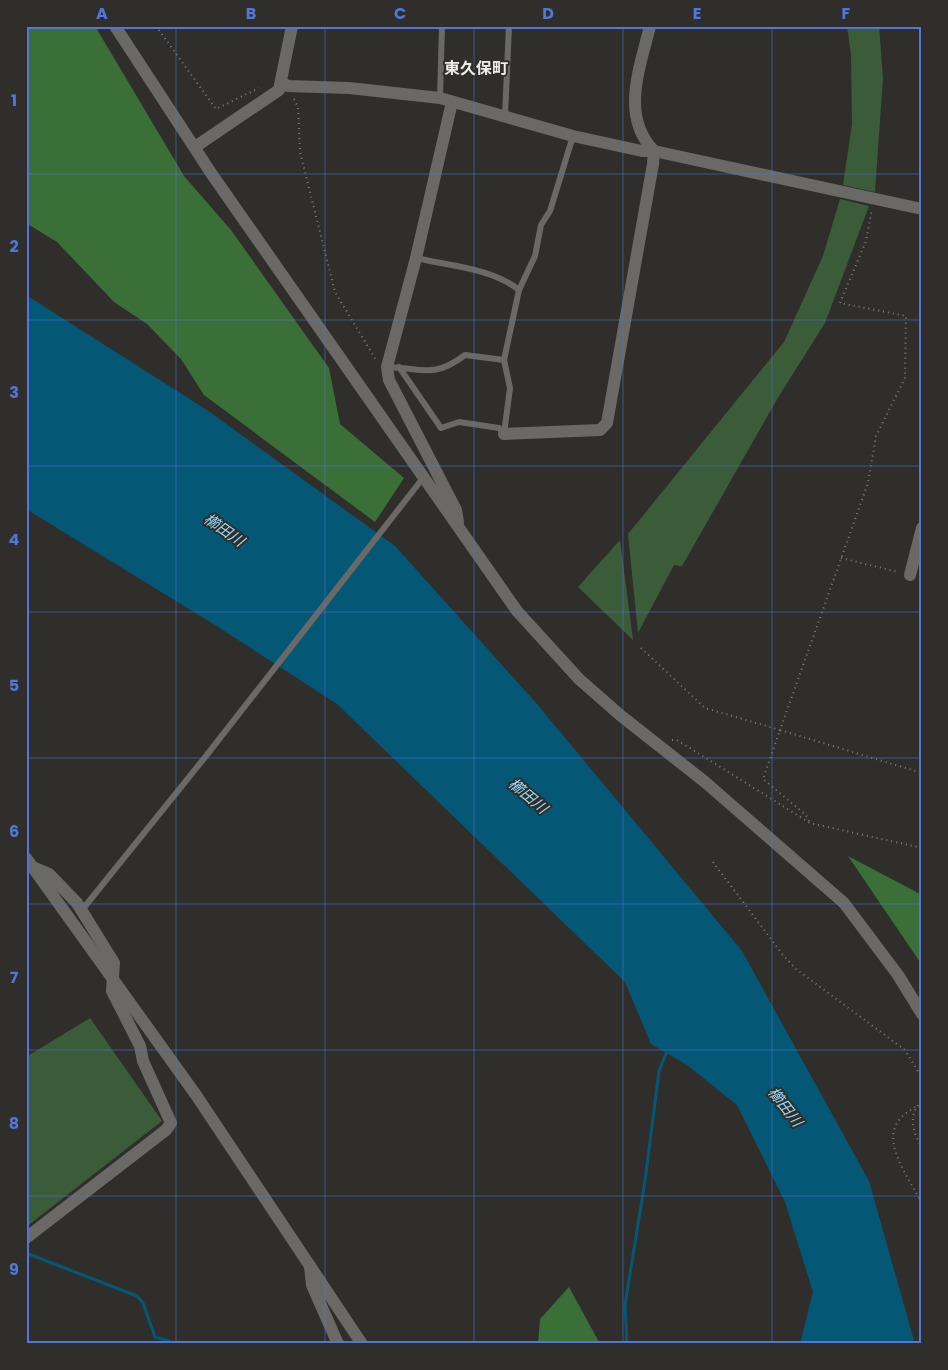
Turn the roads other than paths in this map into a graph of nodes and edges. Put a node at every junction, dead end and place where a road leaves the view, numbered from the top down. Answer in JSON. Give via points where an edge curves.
{"nodes":[{"id":1,"x":115,"y":26,"type":"edge"},
{"id":2,"x":292,"y":26,"type":"edge"},
{"id":3,"x":442,"y":26,"type":"edge"},
{"id":4,"x":509,"y":26,"type":"edge"},
{"id":5,"x":650,"y":26,"type":"edge"},
{"id":6,"x":284,"y":84,"type":"junction"},
{"id":7,"x":446,"y":100,"type":"junction"},
{"id":8,"x":505,"y":116,"type":"junction"},
{"id":9,"x":573,"y":136,"type":"junction"},
{"id":10,"x":195,"y":147,"type":"junction"},
{"id":11,"x":654,"y":151,"type":"junction"},
{"id":12,"x":922,"y":209,"type":"edge"},
{"id":13,"x":416,"y":258,"type":"junction"},
{"id":14,"x":519,"y":290,"type":"junction"},
{"id":15,"x":504,"y":360,"type":"junction"},
{"id":16,"x":392,"y":371,"type":"junction"},
{"id":17,"x":504,"y":434,"type":"junction"},
{"id":18,"x":419,"y":483,"type":"junction"},
{"id":19,"x":922,"y":528,"type":"edge"},
{"id":20,"x":460,"y":530,"type":"junction"},
{"id":21,"x":910,"y":575,"type":"road end"},
{"id":22,"x":29,"y":863,"type":"edge"},
{"id":23,"x":82,"y":910,"type":"junction"},
{"id":24,"x":112,"y":976,"type":"junction"},
{"id":25,"x":922,"y":1014,"type":"edge"},
{"id":26,"x":26,"y":1238,"type":"edge"},
{"id":27,"x":310,"y":1266,"type":"junction"},
{"id":28,"x":338,"y":1344,"type":"edge"},
{"id":29,"x":362,"y":1344,"type":"edge"}],
"edges":[{"from":1,"to":10,"type":"street"},
{"from":2,"to":6,"type":"street"},
{"from":3,"to":7,"type":"lane"},
{"from":4,"to":8,"type":"lane"},
{"from":5,"to":11,"type":"street","via":[[634,98],[634,112],[645,142]]},
{"from":6,"to":7,"type":"street"},
{"from":6,"to":10,"type":"street"},
{"from":7,"to":8,"type":"street"},
{"from":7,"to":13,"type":"street"},
{"from":8,"to":9,"type":"street"},
{"from":9,"to":11,"type":"street"},
{"from":9,"to":14,"type":"lane","via":[[550,211],[541,225],[535,256]]},
{"from":10,"to":18,"type":"street"},
{"from":11,"to":12,"type":"street"},
{"from":11,"to":17,"type":"street","via":[[607,423],[600,430]]},
{"from":13,"to":14,"type":"lane","via":[[489,274],[507,280]]},
{"from":13,"to":16,"type":"street"},
{"from":14,"to":15,"type":"lane"},
{"from":15,"to":16,"type":"lane","via":[[466,355],[450,367],[439,370]]},
{"from":15,"to":17,"type":"lane","via":[[510,388]]},
{"from":16,"to":17,"type":"lane","via":[[441,428],[459,422],[499,428]]},
{"from":16,"to":20,"type":"street","via":[[456,510]]},
{"from":18,"to":20,"type":"street"},
{"from":18,"to":23,"type":"lane"},
{"from":19,"to":21,"type":"street"},
{"from":20,"to":25,"type":"street","via":[[517,611],[586,685],[655,740],[844,903],[898,975]]},
{"from":22,"to":23,"type":"street","via":[[49,874]]},
{"from":22,"to":24,"type":"street"},
{"from":23,"to":24,"type":"street","via":[[114,963]]},
{"from":24,"to":26,"type":"street","via":[[112,991],[140,1046],[143,1061],[171,1123]]},
{"from":24,"to":27,"type":"street"},
{"from":27,"to":28,"type":"street","via":[[312,1285]]},
{"from":27,"to":29,"type":"street"}]}
